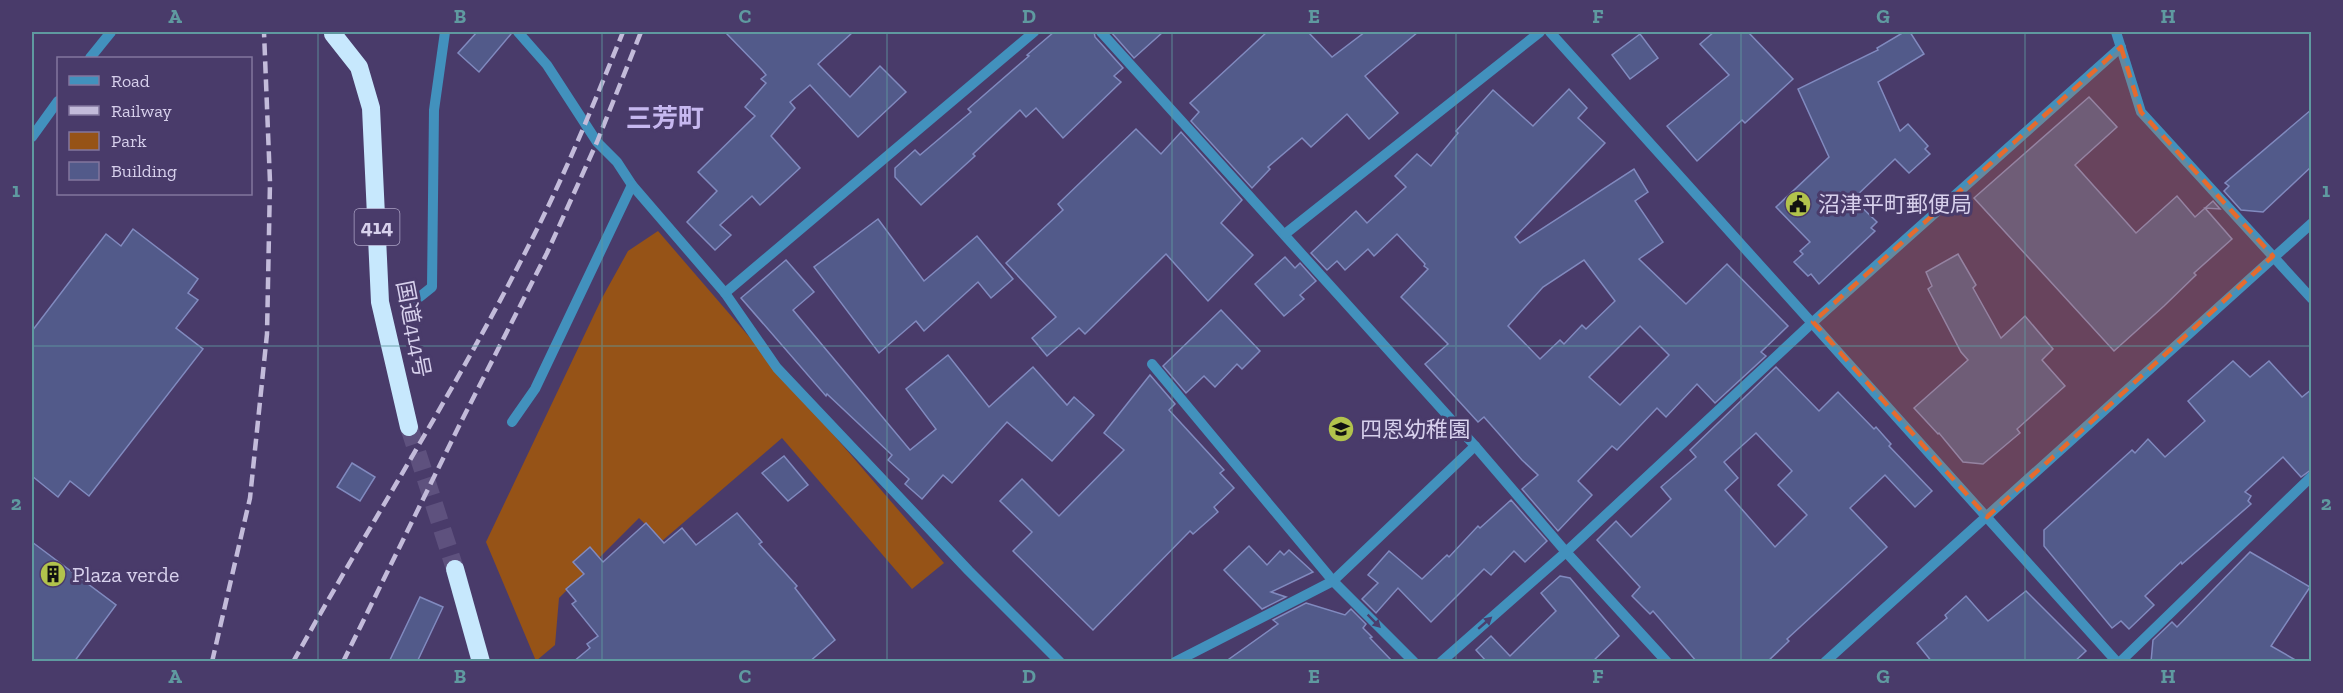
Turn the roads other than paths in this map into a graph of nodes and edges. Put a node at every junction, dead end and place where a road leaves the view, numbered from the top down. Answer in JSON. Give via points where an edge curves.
{"nodes":[{"id":1,"x":111,"y":32,"type":"edge"},
{"id":2,"x":446,"y":32,"type":"edge"},
{"id":3,"x":518,"y":32,"type":"edge"},
{"id":4,"x":1034,"y":32,"type":"edge"},
{"id":5,"x":1101,"y":32,"type":"edge"},
{"id":6,"x":1540,"y":32,"type":"edge"},
{"id":7,"x":1550,"y":32,"type":"edge"},
{"id":8,"x":2116,"y":32,"type":"edge"},
{"id":9,"x":333,"y":34,"type":"dead end"},
{"id":10,"x":2121,"y":47,"type":"junction"},
{"id":11,"x":91,"y":57,"type":"edge"},
{"id":12,"x":57,"y":102,"type":"edge"},
{"id":13,"x":32,"y":137,"type":"edge"},
{"id":14,"x":632,"y":185,"type":"junction"},
{"id":15,"x":2312,"y":223,"type":"edge"},
{"id":16,"x":1286,"y":234,"type":"junction"},
{"id":17,"x":2273,"y":256,"type":"junction"},
{"id":18,"x":725,"y":293,"type":"junction"},
{"id":19,"x":2312,"y":299,"type":"edge"},
{"id":20,"x":407,"y":307,"type":"dead end"},
{"id":21,"x":1812,"y":322,"type":"junction"},
{"id":22,"x":1152,"y":364,"type":"dead end"},
{"id":23,"x":512,"y":422,"type":"dead end"},
{"id":24,"x":409,"y":427,"type":"tunnel mouth"},
{"id":25,"x":1475,"y":446,"type":"junction"},
{"id":26,"x":2312,"y":476,"type":"edge"},
{"id":27,"x":1987,"y":517,"type":"junction"},
{"id":28,"x":1566,"y":552,"type":"junction"},
{"id":29,"x":455,"y":569,"type":"tunnel mouth"},
{"id":30,"x":1334,"y":581,"type":"junction"},
{"id":31,"x":482,"y":662,"type":"edge"},
{"id":32,"x":1060,"y":662,"type":"edge"},
{"id":33,"x":1174,"y":662,"type":"edge"},
{"id":34,"x":1414,"y":662,"type":"edge"},
{"id":35,"x":1441,"y":662,"type":"edge"},
{"id":36,"x":1667,"y":662,"type":"edge"},
{"id":37,"x":1825,"y":662,"type":"edge"},
{"id":38,"x":2118,"y":662,"type":"edge"}],
"edges":[{"from":1,"to":11,"type":"street"},
{"from":2,"to":20,"type":"street","via":[[434,110],[432,287]]},
{"from":3,"to":14,"type":"street","via":[[547,65],[597,142]]},
{"from":4,"to":18,"type":"street"},
{"from":5,"to":16,"type":"street"},
{"from":6,"to":16,"type":"street"},
{"from":7,"to":21,"type":"street"},
{"from":8,"to":10,"type":"street"},
{"from":9,"to":24,"type":"highway","name":"国道414号","number":"414","via":[[359,67],[371,108],[380,302]]},
{"from":10,"to":17,"type":"street","via":[[2141,112]]},
{"from":10,"to":21,"type":"street"},
{"from":12,"to":13,"type":"street"},
{"from":14,"to":18,"type":"street"},
{"from":14,"to":23,"type":"street","via":[[535,389]]},
{"from":15,"to":17,"type":"street"},
{"from":16,"to":25,"type":"street"},
{"from":17,"to":19,"type":"street"},
{"from":17,"to":27,"type":"street"},
{"from":18,"to":32,"type":"street","via":[[777,368],[969,572]]},
{"from":21,"to":27,"type":"street"},
{"from":21,"to":28,"type":"street"},
{"from":22,"to":30,"type":"street"},
{"from":25,"to":28,"type":"street"},
{"from":25,"to":30,"type":"street"},
{"from":26,"to":38,"type":"street"},
{"from":27,"to":37,"type":"street"},
{"from":27,"to":38,"type":"street"},
{"from":35,"to":28,"type":"street","one_way":true},
{"from":28,"to":36,"type":"street"},
{"from":29,"to":31,"type":"highway"},
{"from":30,"to":33,"type":"street"},
{"from":30,"to":34,"type":"street","one_way":true}]}
